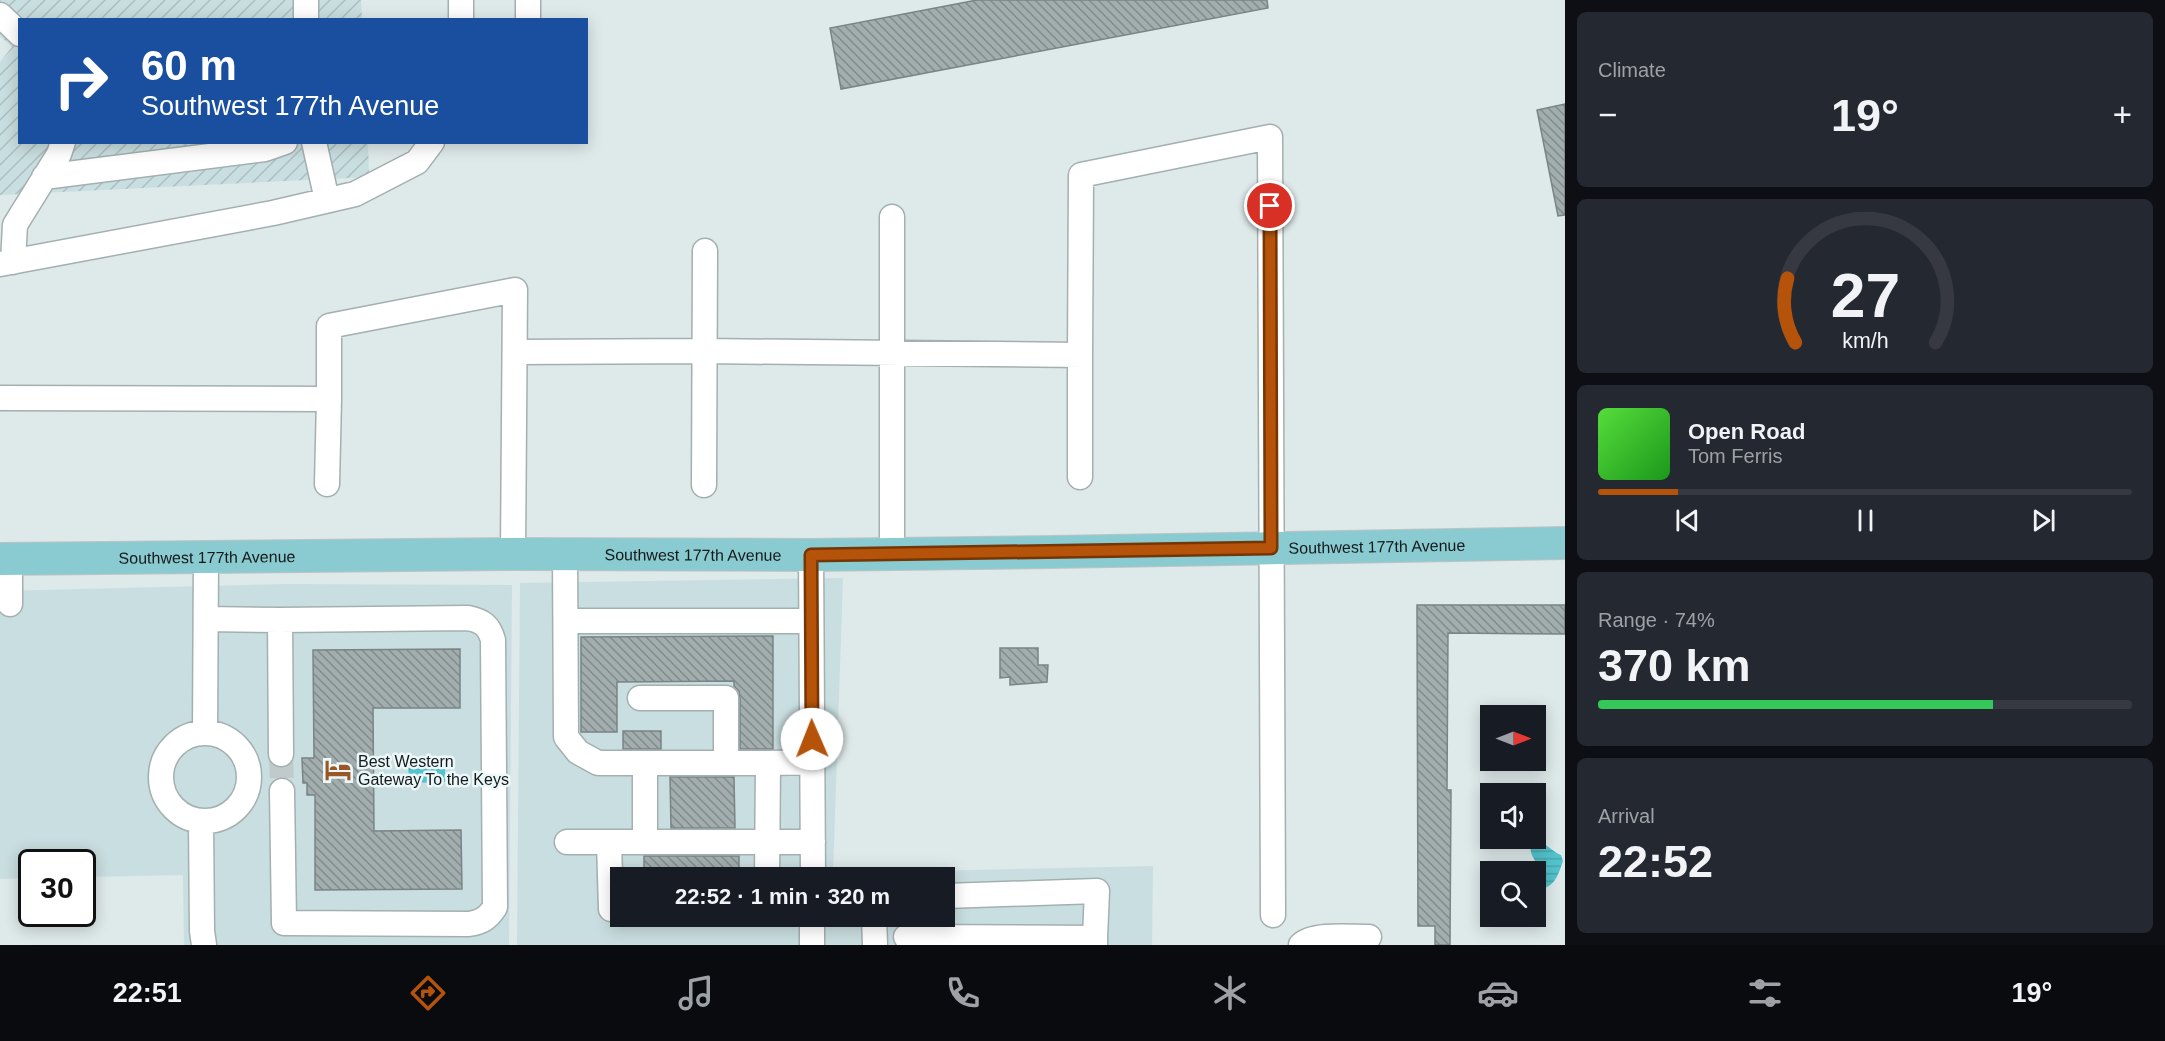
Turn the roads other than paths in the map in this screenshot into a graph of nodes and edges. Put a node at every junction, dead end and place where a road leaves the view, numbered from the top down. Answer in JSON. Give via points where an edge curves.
{"nodes":[{"id":1,"x":306,"y":0,"type":"edge"},
{"id":2,"x":461,"y":0,"type":"edge"},
{"id":3,"x":528,"y":0,"type":"edge"},
{"id":4,"x":0,"y":15,"type":"edge"},
{"id":5,"x":306,"y":18,"type":"edge"},
{"id":6,"x":461,"y":18,"type":"edge"},
{"id":7,"x":528,"y":18,"type":"edge"},
{"id":8,"x":18,"y":32,"type":"edge"},
{"id":9,"x":62,"y":144,"type":"edge"},
{"id":10,"x":279,"y":144,"type":"edge"},
{"id":11,"x":314,"y":144,"type":"edge"},
{"id":12,"x":430,"y":144,"type":"edge"},
{"id":13,"x":447,"y":144,"type":"edge"},
{"id":14,"x":417,"y":162,"type":"junction"},
{"id":15,"x":44,"y":177,"type":"junction"},
{"id":16,"x":327,"y":200,"type":"junction"},
{"id":17,"x":892,"y":217,"type":"dead end"},
{"id":18,"x":705,"y":251,"type":"dead end"},
{"id":19,"x":6,"y":263,"type":"edge"},
{"id":20,"x":704,"y":351,"type":"junction"},
{"id":21,"x":515,"y":352,"type":"junction"},
{"id":22,"x":893,"y":352,"type":"junction"},
{"id":23,"x":1080,"y":354,"type":"junction"},
{"id":24,"x":0,"y":398,"type":"edge"},
{"id":25,"x":329,"y":399,"type":"junction"},
{"id":26,"x":1080,"y":477,"type":"dead end"},
{"id":27,"x":327,"y":484,"type":"dead end"},
{"id":28,"x":704,"y":485,"type":"dead end"},
{"id":29,"x":1565,"y":543,"type":"edge"},
{"id":30,"x":1271,"y":548,"type":"junction"},
{"id":31,"x":513,"y":554,"type":"junction"},
{"id":32,"x":566,"y":554,"type":"junction"},
{"id":33,"x":892,"y":554,"type":"junction"},
{"id":34,"x":811,"y":555,"type":"junction"},
{"id":35,"x":206,"y":557,"type":"junction"},
{"id":36,"x":5,"y":559,"type":"edge"},
{"id":37,"x":10,"y":604,"type":"dead end"},
{"id":38,"x":206,"y":619,"type":"junction"},
{"id":39,"x":280,"y":620,"type":"junction"},
{"id":40,"x":566,"y":621,"type":"junction"},
{"id":41,"x":812,"y":621,"type":"junction"},
{"id":42,"x":640,"y":698,"type":"dead end"},
{"id":43,"x":205,"y":732,"type":"junction"},
{"id":44,"x":813,"y":762,"type":"junction"},
{"id":45,"x":645,"y":763,"type":"junction"},
{"id":46,"x":726,"y":763,"type":"junction"},
{"id":47,"x":768,"y":763,"type":"junction"},
{"id":48,"x":250,"y":778,"type":"junction"},
{"id":49,"x":201,"y":822,"type":"junction"},
{"id":50,"x":567,"y":842,"type":"dead end"},
{"id":51,"x":609,"y":842,"type":"junction"},
{"id":52,"x":645,"y":842,"type":"junction"},
{"id":53,"x":767,"y":842,"type":"junction"},
{"id":54,"x":813,"y":842,"type":"junction"},
{"id":55,"x":766,"y":867,"type":"edge"},
{"id":56,"x":813,"y":867,"type":"edge"},
{"id":57,"x":610,"y":876,"type":"edge"},
{"id":58,"x":955,"y":896,"type":"edge"},
{"id":59,"x":1273,"y":915,"type":"dead end"},
{"id":60,"x":813,"y":927,"type":"edge"},
{"id":61,"x":874,"y":927,"type":"edge"},
{"id":62,"x":906,"y":933,"type":"edge"},
{"id":63,"x":1369,"y":937,"type":"dead end"},
{"id":64,"x":1095,"y":942,"type":"edge"},
{"id":65,"x":204,"y":945,"type":"edge"},
{"id":66,"x":813,"y":945,"type":"edge"},
{"id":67,"x":875,"y":945,"type":"edge"},
{"id":68,"x":1301,"y":945,"type":"edge"}],
"edges":[{"from":1,"to":5,"type":"street"},
{"from":2,"to":6,"type":"street"},
{"from":3,"to":7,"type":"street"},
{"from":4,"to":8,"type":"street"},
{"from":9,"to":15,"type":"street"},
{"from":10,"to":15,"type":"street"},
{"from":11,"to":16,"type":"street"},
{"from":12,"to":14,"type":"street"},
{"from":13,"to":14,"type":"street"},
{"from":14,"to":16,"type":"street","via":[[355,194]]},
{"from":15,"to":19,"type":"street","via":[[15,225]]},
{"from":16,"to":19,"type":"street"},
{"from":17,"to":22,"type":"street"},
{"from":18,"to":20,"type":"street"},
{"from":20,"to":21,"type":"street"},
{"from":20,"to":22,"type":"street"},
{"from":20,"to":28,"type":"street"},
{"from":21,"to":25,"type":"street","via":[[515,290],[328,326]]},
{"from":21,"to":31,"type":"street"},
{"from":22,"to":23,"type":"street"},
{"from":22,"to":33,"type":"street"},
{"from":23,"to":26,"type":"street"},
{"from":23,"to":30,"type":"street","via":[[1081,175],[1270,137]]},
{"from":24,"to":25,"type":"street"},
{"from":25,"to":27,"type":"street"},
{"from":29,"to":30,"type":"main road","name":"Southwest 177th Avenue"},
{"from":30,"to":33,"type":"main road","name":"Southwest 177th Avenue"},
{"from":30,"to":59,"type":"street"},
{"from":31,"to":32,"type":"main road","name":"Southwest 177th Avenue"},
{"from":31,"to":35,"type":"main road","name":"Southwest 177th Avenue"},
{"from":32,"to":34,"type":"main road","name":"Southwest 177th Avenue"},
{"from":32,"to":40,"type":"street"},
{"from":33,"to":34,"type":"main road","name":"Southwest 177th Avenue"},
{"from":34,"to":41,"type":"street"},
{"from":35,"to":36,"type":"main road","name":"Southwest 177th Avenue"},
{"from":35,"to":38,"type":"street"},
{"from":36,"to":37,"type":"street"},
{"from":38,"to":39,"type":"street"},
{"from":38,"to":43,"type":"street"},
{"from":39,"to":48,"type":"street","via":[[281,748],[260,752]]},
{"from":39,"to":48,"type":"street","via":[[468,618],[489,628],[493,640],[495,906],[481,922],[469,924],[284,923],[282,796],[263,795]]},
{"from":40,"to":41,"type":"street"},
{"from":40,"to":45,"type":"street","via":[[567,736],[578,752],[598,763]]},
{"from":41,"to":44,"type":"street"},
{"from":42,"to":46,"type":"street","via":[[726,698]]},
{"from":43,"to":48,"type":"street","via":[[219,734],[237,746],[248,764]]},
{"from":43,"to":49,"type":"street","via":[[177,742],[167,754],[161,783],[174,809]]},
{"from":44,"to":47,"type":"street"},
{"from":44,"to":54,"type":"street"},
{"from":45,"to":46,"type":"street"},
{"from":45,"to":52,"type":"street"},
{"from":46,"to":47,"type":"street"},
{"from":47,"to":53,"type":"street"},
{"from":48,"to":49,"type":"street","via":[[248,793],[229,815]]},
{"from":49,"to":65,"type":"street"},
{"from":50,"to":51,"type":"street"},
{"from":51,"to":52,"type":"street"},
{"from":51,"to":57,"type":"street"},
{"from":52,"to":53,"type":"street"},
{"from":53,"to":54,"type":"street"},
{"from":53,"to":55,"type":"street"},
{"from":54,"to":56,"type":"street"},
{"from":58,"to":64,"type":"street","via":[[1097,891]]},
{"from":60,"to":66,"type":"street"},
{"from":61,"to":67,"type":"street"},
{"from":62,"to":64,"type":"street"},
{"from":63,"to":68,"type":"street","via":[[1315,938]]}]}
